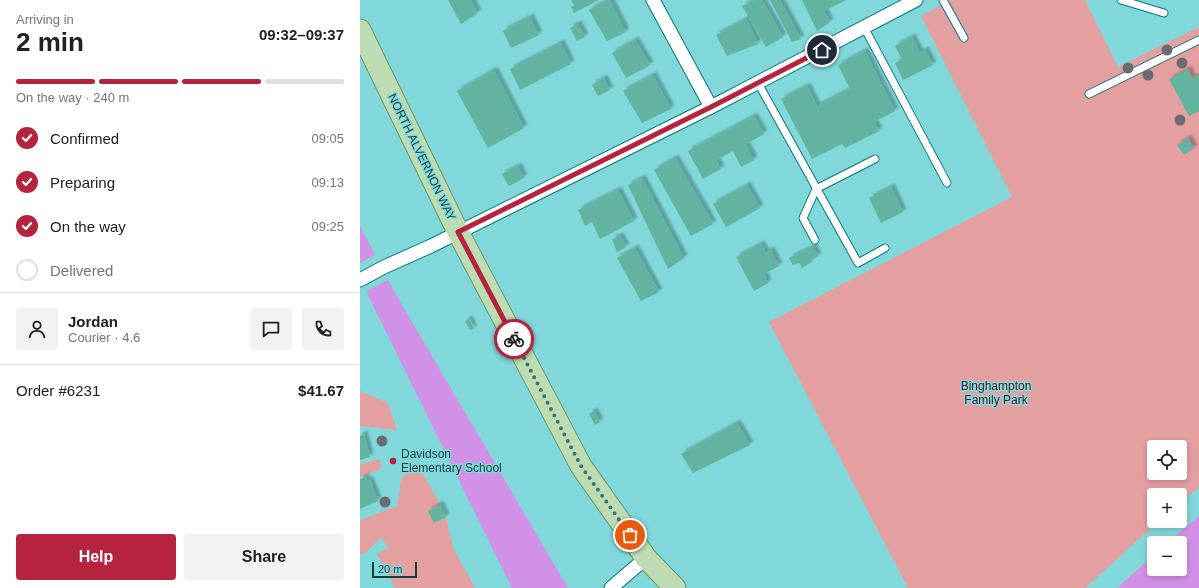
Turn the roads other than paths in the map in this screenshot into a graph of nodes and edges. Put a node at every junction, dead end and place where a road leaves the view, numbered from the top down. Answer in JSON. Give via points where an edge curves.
{"nodes":[{"id":1,"x":653,"y":0,"type":"edge"},
{"id":2,"x":916,"y":0,"type":"edge"},
{"id":3,"x":943,"y":0,"type":"edge"},
{"id":4,"x":1121,"y":0,"type":"edge"},
{"id":5,"x":1164,"y":13,"type":"dead end"},
{"id":6,"x":864,"y":27,"type":"junction"},
{"id":7,"x":360,"y":30,"type":"edge"},
{"id":8,"x":964,"y":38,"type":"dead end"},
{"id":9,"x":1199,"y":40,"type":"edge"},
{"id":10,"x":758,"y":83,"type":"junction"},
{"id":11,"x":1089,"y":94,"type":"dead end"},
{"id":12,"x":711,"y":107,"type":"junction"},
{"id":13,"x":875,"y":159,"type":"dead end"},
{"id":14,"x":947,"y":183,"type":"dead end"},
{"id":15,"x":816,"y":189,"type":"junction"},
{"id":16,"x":458,"y":232,"type":"junction"},
{"id":17,"x":815,"y":240,"type":"dead end"},
{"id":18,"x":885,"y":248,"type":"dead end"},
{"id":19,"x":360,"y":280,"type":"edge"},
{"id":20,"x":646,"y":558,"type":"junction"},
{"id":21,"x":611,"y":588,"type":"edge"},
{"id":22,"x":675,"y":588,"type":"edge"}],
"edges":[{"from":1,"to":12,"type":"street"},
{"from":2,"to":6,"type":"street"},
{"from":3,"to":8,"type":"lane"},
{"from":4,"to":5,"type":"lane"},
{"from":6,"to":10,"type":"street"},
{"from":6,"to":14,"type":"lane"},
{"from":7,"to":16,"type":"main road","name":"NORTH ALVERNON WAY"},
{"from":9,"to":11,"type":"lane"},
{"from":10,"to":12,"type":"street"},
{"from":10,"to":15,"type":"lane"},
{"from":12,"to":16,"type":"street"},
{"from":13,"to":15,"type":"lane"},
{"from":15,"to":17,"type":"lane","via":[[803,218]]},
{"from":15,"to":18,"type":"lane","via":[[858,263]]},
{"from":16,"to":19,"type":"street"},
{"from":16,"to":20,"type":"main road","name":"NORTH ALVERNON WAY","via":[[581,466]]},
{"from":20,"to":21,"type":"street"},
{"from":20,"to":22,"type":"main road","name":"NORTH ALVERNON WAY"}]}
